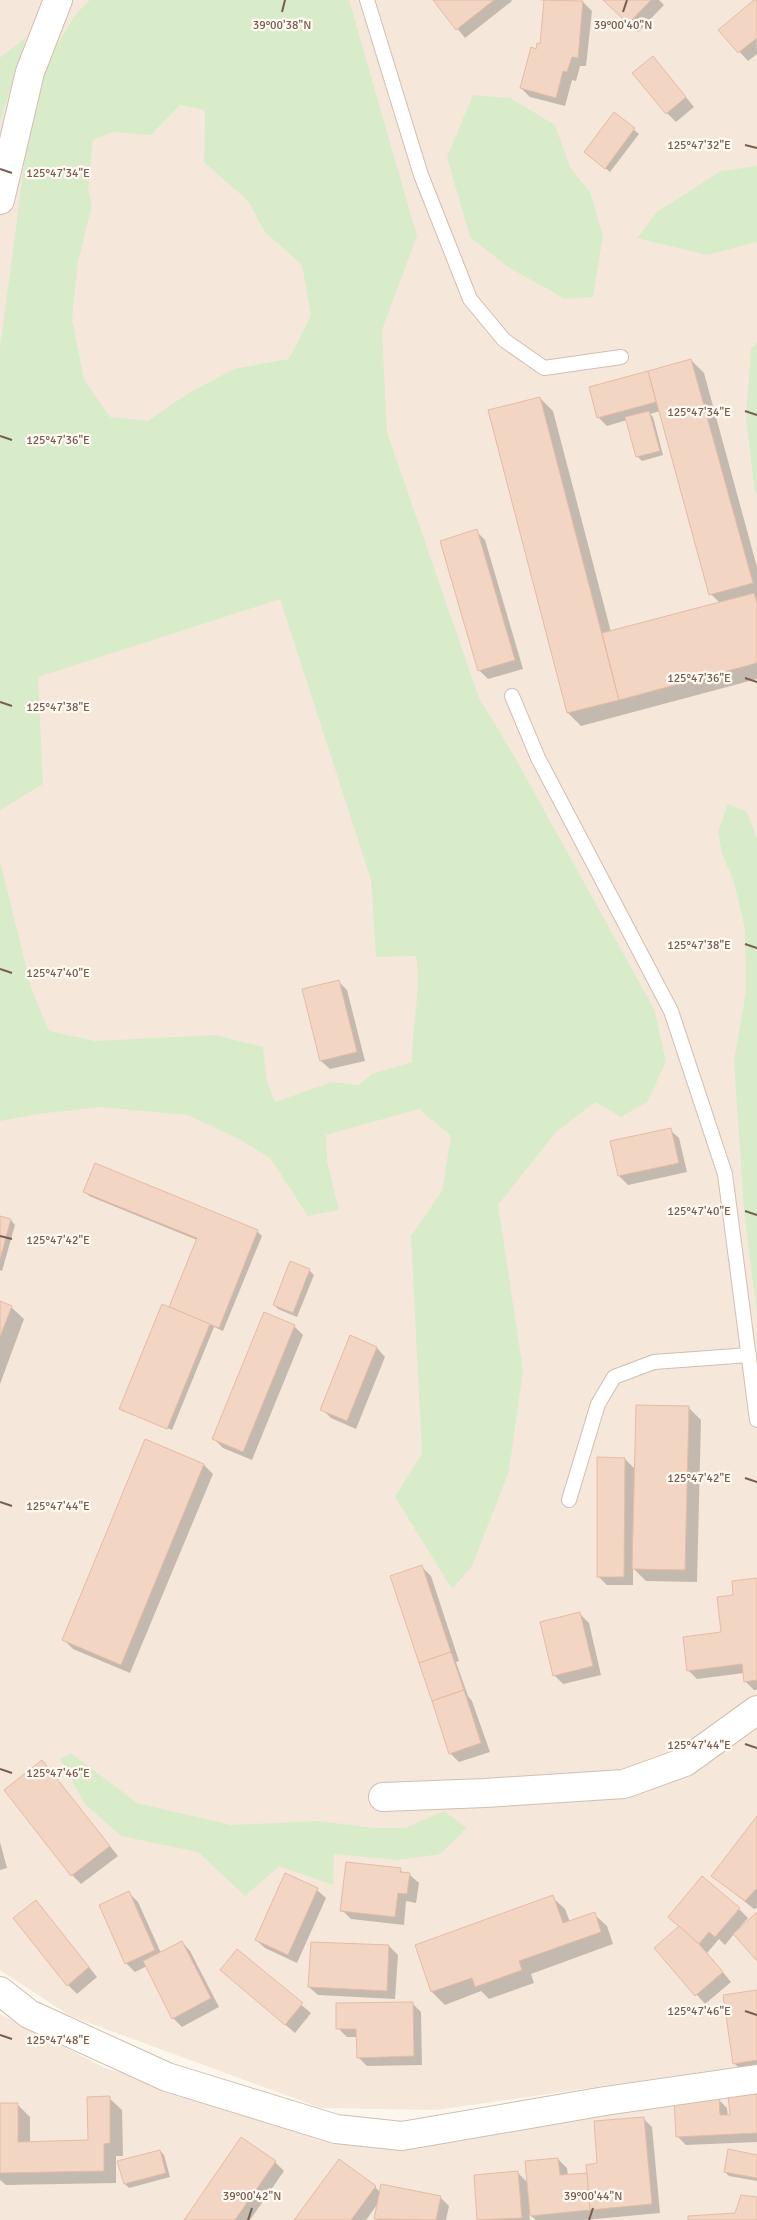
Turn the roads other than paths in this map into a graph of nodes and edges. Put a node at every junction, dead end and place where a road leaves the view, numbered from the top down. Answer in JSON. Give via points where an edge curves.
{"nodes":[{"id":1,"x":58,"y":0,"type":"edge"},
{"id":2,"x":367,"y":0,"type":"edge"},
{"id":3,"x":0,"y":200,"type":"edge"},
{"id":4,"x":621,"y":356,"type":"dead end"},
{"id":5,"x":512,"y":696,"type":"dead end"},
{"id":6,"x":749,"y":1355,"type":"junction"},
{"id":7,"x":757,"y":1420,"type":"edge"},
{"id":8,"x":568,"y":1500,"type":"dead end"},
{"id":9,"x":757,"y":1710,"type":"edge"},
{"id":10,"x":384,"y":1797,"type":"dead end"},
{"id":11,"x":0,"y":1991,"type":"edge"},
{"id":12,"x":757,"y":2079,"type":"edge"}],
"edges":[{"from":1,"to":3,"type":"street","via":[[30,72]]},
{"from":2,"to":4,"type":"lane","via":[[421,175],[470,298],[504,340],[544,368]]},
{"from":5,"to":6,"type":"lane","via":[[538,758],[671,1012],[726,1174]]},
{"from":6,"to":7,"type":"lane"},
{"from":6,"to":8,"type":"lane","via":[[654,1362],[614,1378],[598,1404]]},
{"from":9,"to":10,"type":"street","via":[[685,1762],[624,1784]]},
{"from":11,"to":12,"type":"street","via":[[29,2014],[167,2077],[336,2129],[402,2136]]}]}
